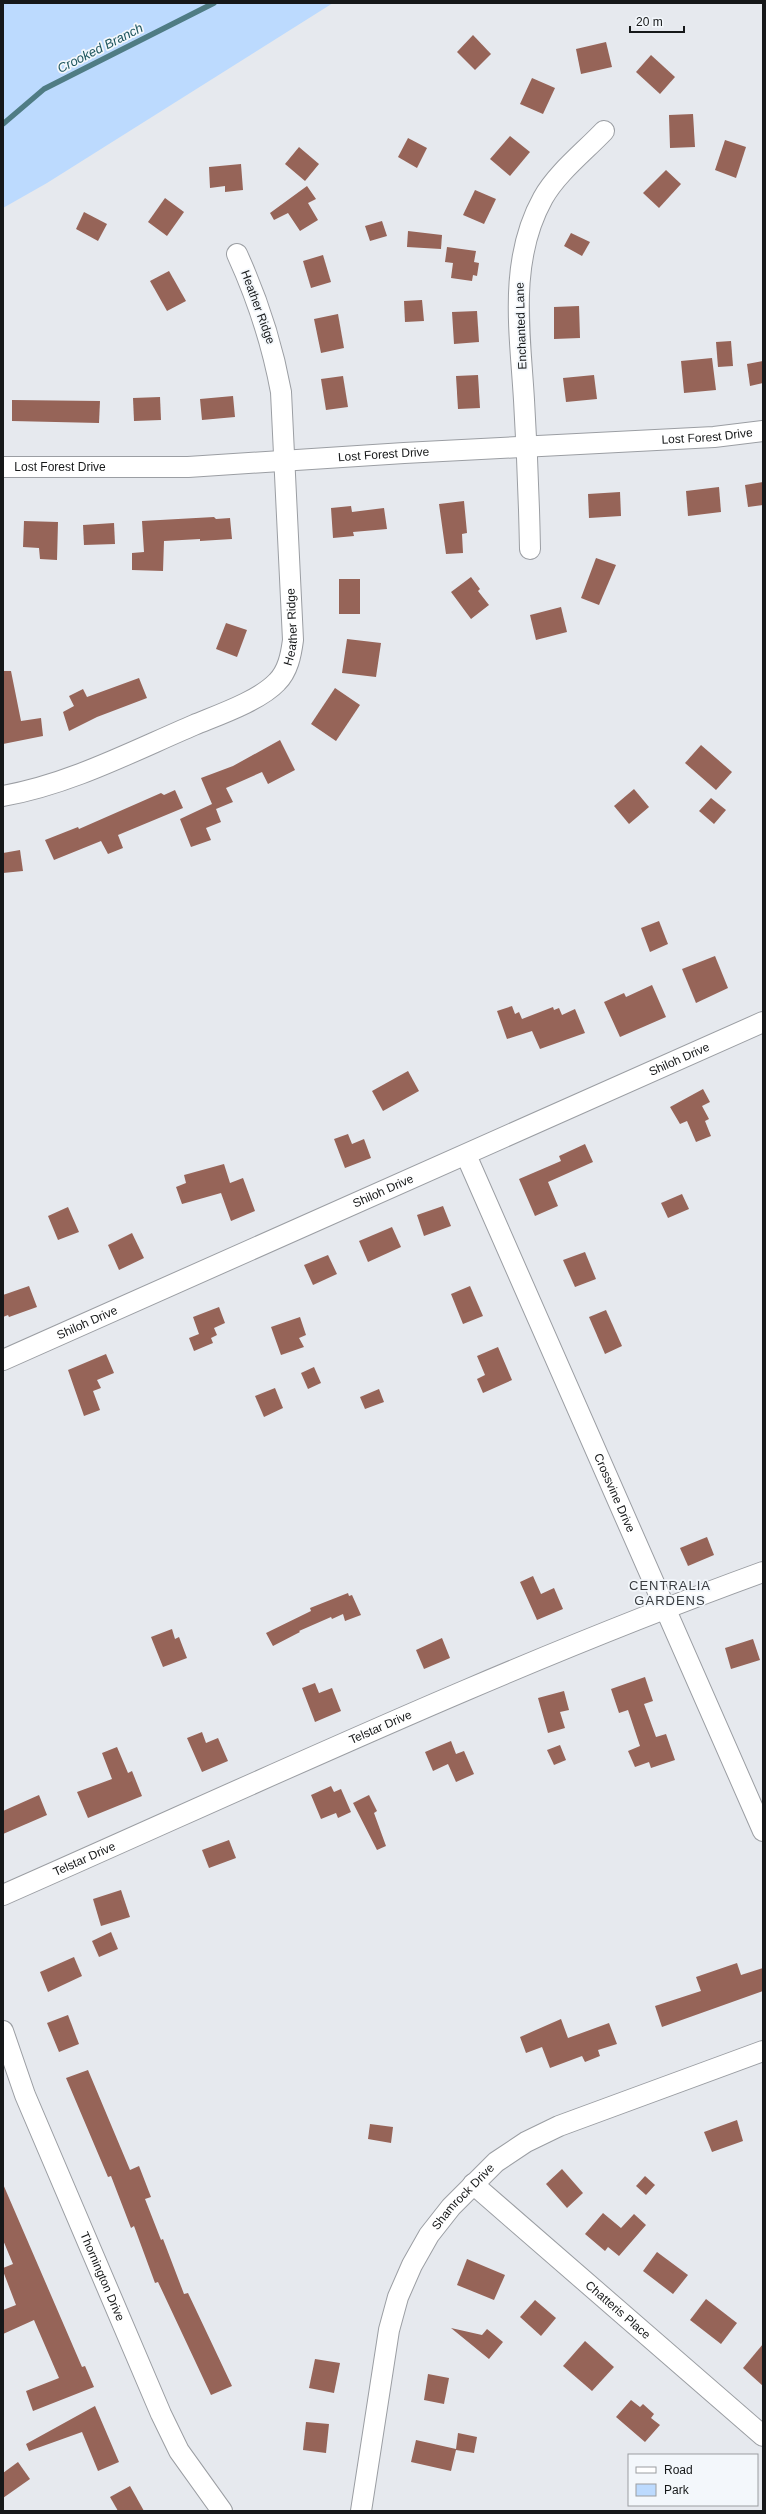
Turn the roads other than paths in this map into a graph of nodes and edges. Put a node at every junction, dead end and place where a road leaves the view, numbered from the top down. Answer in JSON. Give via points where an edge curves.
{"nodes":[{"id":1,"x":604,"y":130,"type":"dead end"},
{"id":2,"x":237,"y":254,"type":"dead end"},
{"id":3,"x":763,"y":431,"type":"edge"},
{"id":4,"x":527,"y":446,"type":"junction"},
{"id":5,"x":286,"y":460,"type":"junction"},
{"id":6,"x":3,"y":467,"type":"edge"},
{"id":7,"x":530,"y":549,"type":"dead end"},
{"id":8,"x":3,"y":796,"type":"edge"},
{"id":9,"x":763,"y":1022,"type":"edge"},
{"id":10,"x":466,"y":1155,"type":"junction"},
{"id":11,"x":3,"y":1360,"type":"edge"},
{"id":12,"x":763,"y":1572,"type":"edge"},
{"id":13,"x":665,"y":1609,"type":"junction"},
{"id":14,"x":763,"y":1831,"type":"edge"},
{"id":15,"x":3,"y":1895,"type":"edge"},
{"id":16,"x":3,"y":2032,"type":"edge"},
{"id":17,"x":763,"y":2051,"type":"edge"},
{"id":18,"x":473,"y":2184,"type":"junction"},
{"id":19,"x":763,"y":2436,"type":"edge"},
{"id":20,"x":222,"y":2511,"type":"edge"},
{"id":21,"x":361,"y":2511,"type":"edge"}],
"edges":[{"from":1,"to":4,"type":"street","name":"Enchanted Lane","via":[[544,197],[531,222],[523,249],[519,276],[519,323]]},
{"from":2,"to":5,"type":"street","name":"Heather Ridge","via":[[262,312],[274,352],[281,392]]},
{"from":3,"to":4,"type":"street","name":"Lost Forest Drive","via":[[714,437]]},
{"from":4,"to":5,"type":"street","name":"Lost Forest Drive"},
{"from":4,"to":7,"type":"street","name":"Enchanted Lane"},
{"from":5,"to":6,"type":"street","name":"Lost Forest Drive","via":[[188,467]]},
{"from":5,"to":8,"type":"street","name":"Heather Ridge","via":[[293,640],[286,669],[277,682],[265,692],[214,716],[63,781]]},
{"from":9,"to":10,"type":"street","name":"Shiloh Drive","via":[[664,1064]]},
{"from":10,"to":11,"type":"street","name":"Shiloh Drive","via":[[167,1285]]},
{"from":10,"to":13,"type":"street","name":"Crossvine Drive"},
{"from":12,"to":13,"type":"street","name":"Telstar Drive"},
{"from":13,"to":14,"type":"street","name":"Crossvine Drive"},
{"from":13,"to":15,"type":"street","name":"Telstar Drive","via":[[492,1679]]},
{"from":16,"to":20,"type":"street","name":"Thornington Drive","via":[[25,2095],[161,2414],[179,2451]]},
{"from":17,"to":18,"type":"street","name":"Shamrock Drive","via":[[559,2126],[526,2142],[496,2162]]},
{"from":18,"to":19,"type":"street","name":"Chatteris Place"},
{"from":18,"to":21,"type":"street","name":"Shamrock Drive","via":[[430,2235],[412,2265],[398,2297],[389,2330]]}]}
